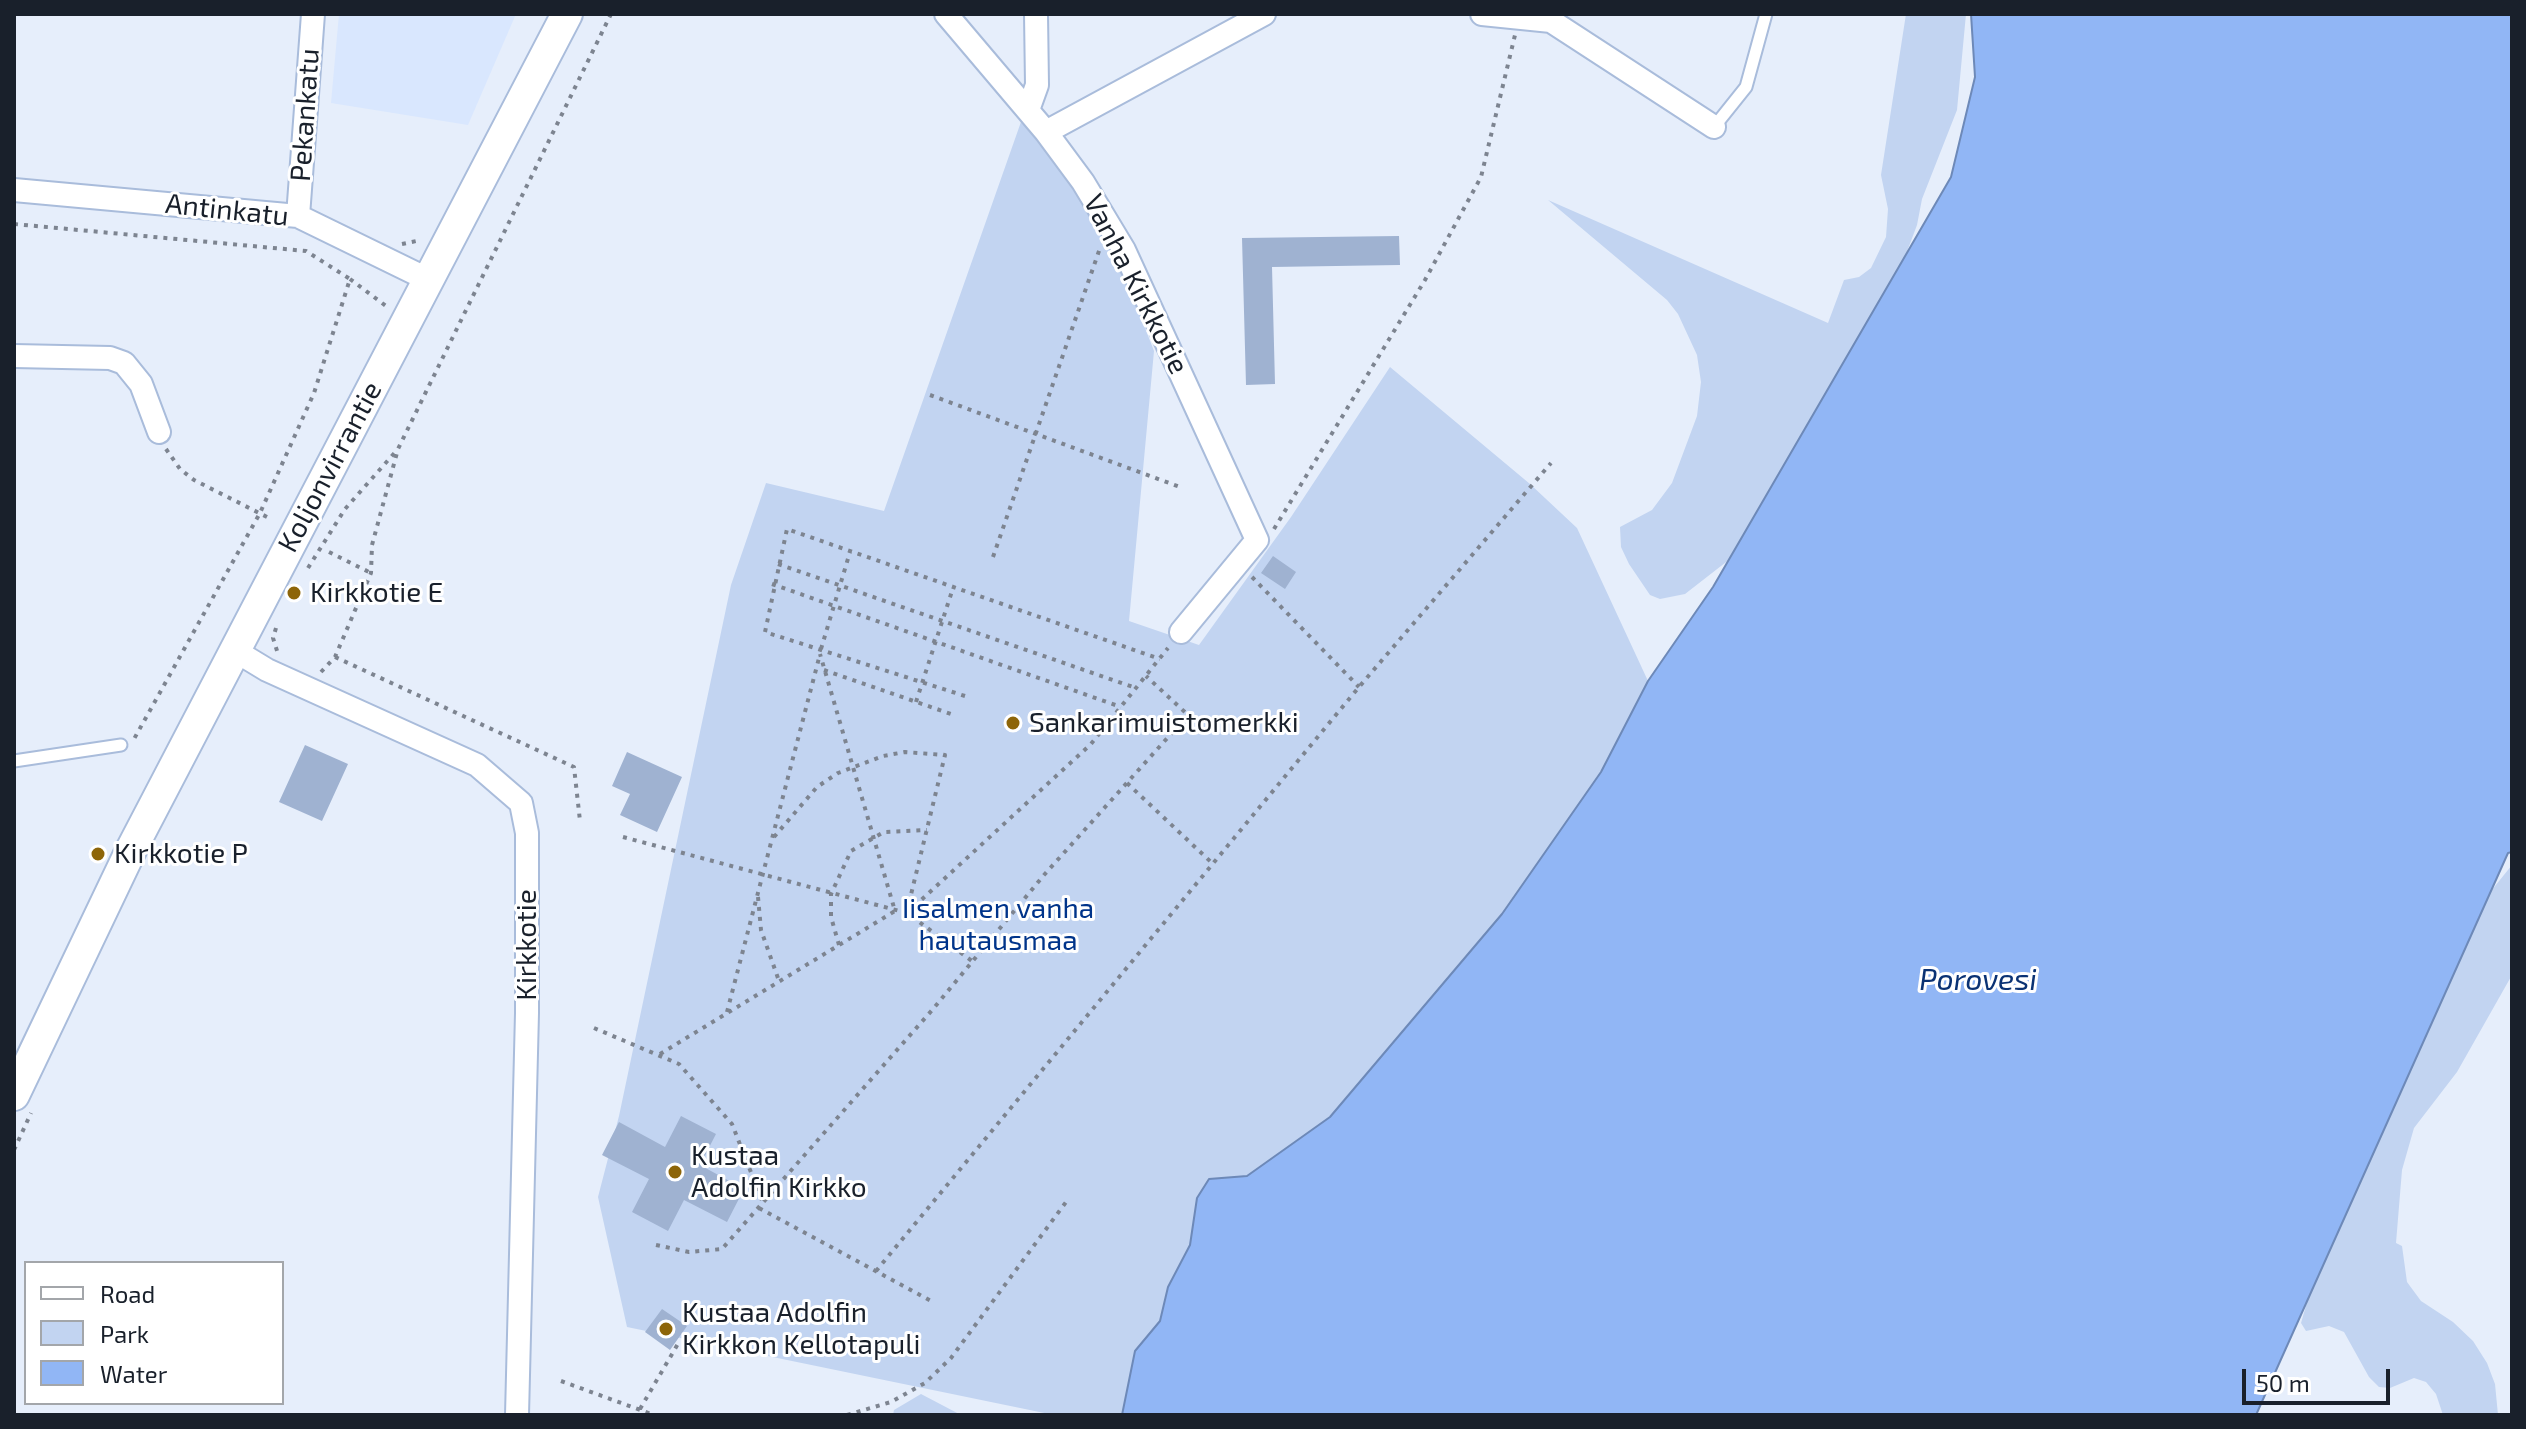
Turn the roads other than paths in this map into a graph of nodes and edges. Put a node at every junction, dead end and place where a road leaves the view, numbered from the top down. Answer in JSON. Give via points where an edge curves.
{"nodes":[{"id":1,"x":313,"y":14,"type":"edge"},
{"id":2,"x":567,"y":14,"type":"edge"},
{"id":3,"x":946,"y":14,"type":"edge"},
{"id":4,"x":1036,"y":14,"type":"edge"},
{"id":5,"x":1264,"y":14,"type":"edge"},
{"id":6,"x":1482,"y":14,"type":"edge"},
{"id":7,"x":1766,"y":14,"type":"edge"},
{"id":8,"x":1552,"y":18,"type":"edge"},
{"id":9,"x":1028,"y":110,"type":"junction"},
{"id":10,"x":1714,"y":127,"type":"joint"},
{"id":11,"x":1046,"y":132,"type":"junction"},
{"id":12,"x":14,"y":190,"type":"edge"},
{"id":13,"x":298,"y":216,"type":"junction"},
{"id":14,"x":427,"y":279,"type":"junction"},
{"id":15,"x":14,"y":356,"type":"edge"},
{"id":16,"x":159,"y":432,"type":"road end"},
{"id":17,"x":1181,"y":632,"type":"road end"},
{"id":18,"x":234,"y":650,"type":"junction"},
{"id":19,"x":121,"y":745,"type":"road end"},
{"id":20,"x":14,"y":761,"type":"edge"},
{"id":21,"x":14,"y":1095,"type":"edge"},
{"id":22,"x":517,"y":1415,"type":"edge"}],
"edges":[{"from":1,"to":13,"type":"street","name":"Pekankatu"},
{"from":2,"to":14,"type":"main road","name":"Koljonvirrantie"},
{"from":3,"to":9,"type":"street","name":"Vanha Kirkkotie"},
{"from":4,"to":9,"type":"street","via":[[1037,85]]},
{"from":5,"to":11,"type":"street"},
{"from":6,"to":8,"type":"street"},
{"from":7,"to":10,"type":"lane","via":[[1746,87]]},
{"from":8,"to":10,"type":"street"},
{"from":9,"to":11,"type":"street","name":"Vanha Kirkkotie"},
{"from":11,"to":17,"type":"street","name":"Vanha Kirkkotie","via":[[1124,250],[1257,540]]},
{"from":12,"to":13,"type":"street","name":"Antinkatu"},
{"from":13,"to":14,"type":"street","name":"Antinkatu"},
{"from":14,"to":18,"type":"main road","name":"Koljonvirrantie"},
{"from":15,"to":16,"type":"street","via":[[110,358],[124,363],[141,384]]},
{"from":18,"to":21,"type":"main road","name":"Koljonvirrantie"},
{"from":18,"to":22,"type":"street","name":"Kirkkotie","via":[[477,765],[521,803],[527,833],[527,1013]]},
{"from":19,"to":20,"type":"lane"}]}
